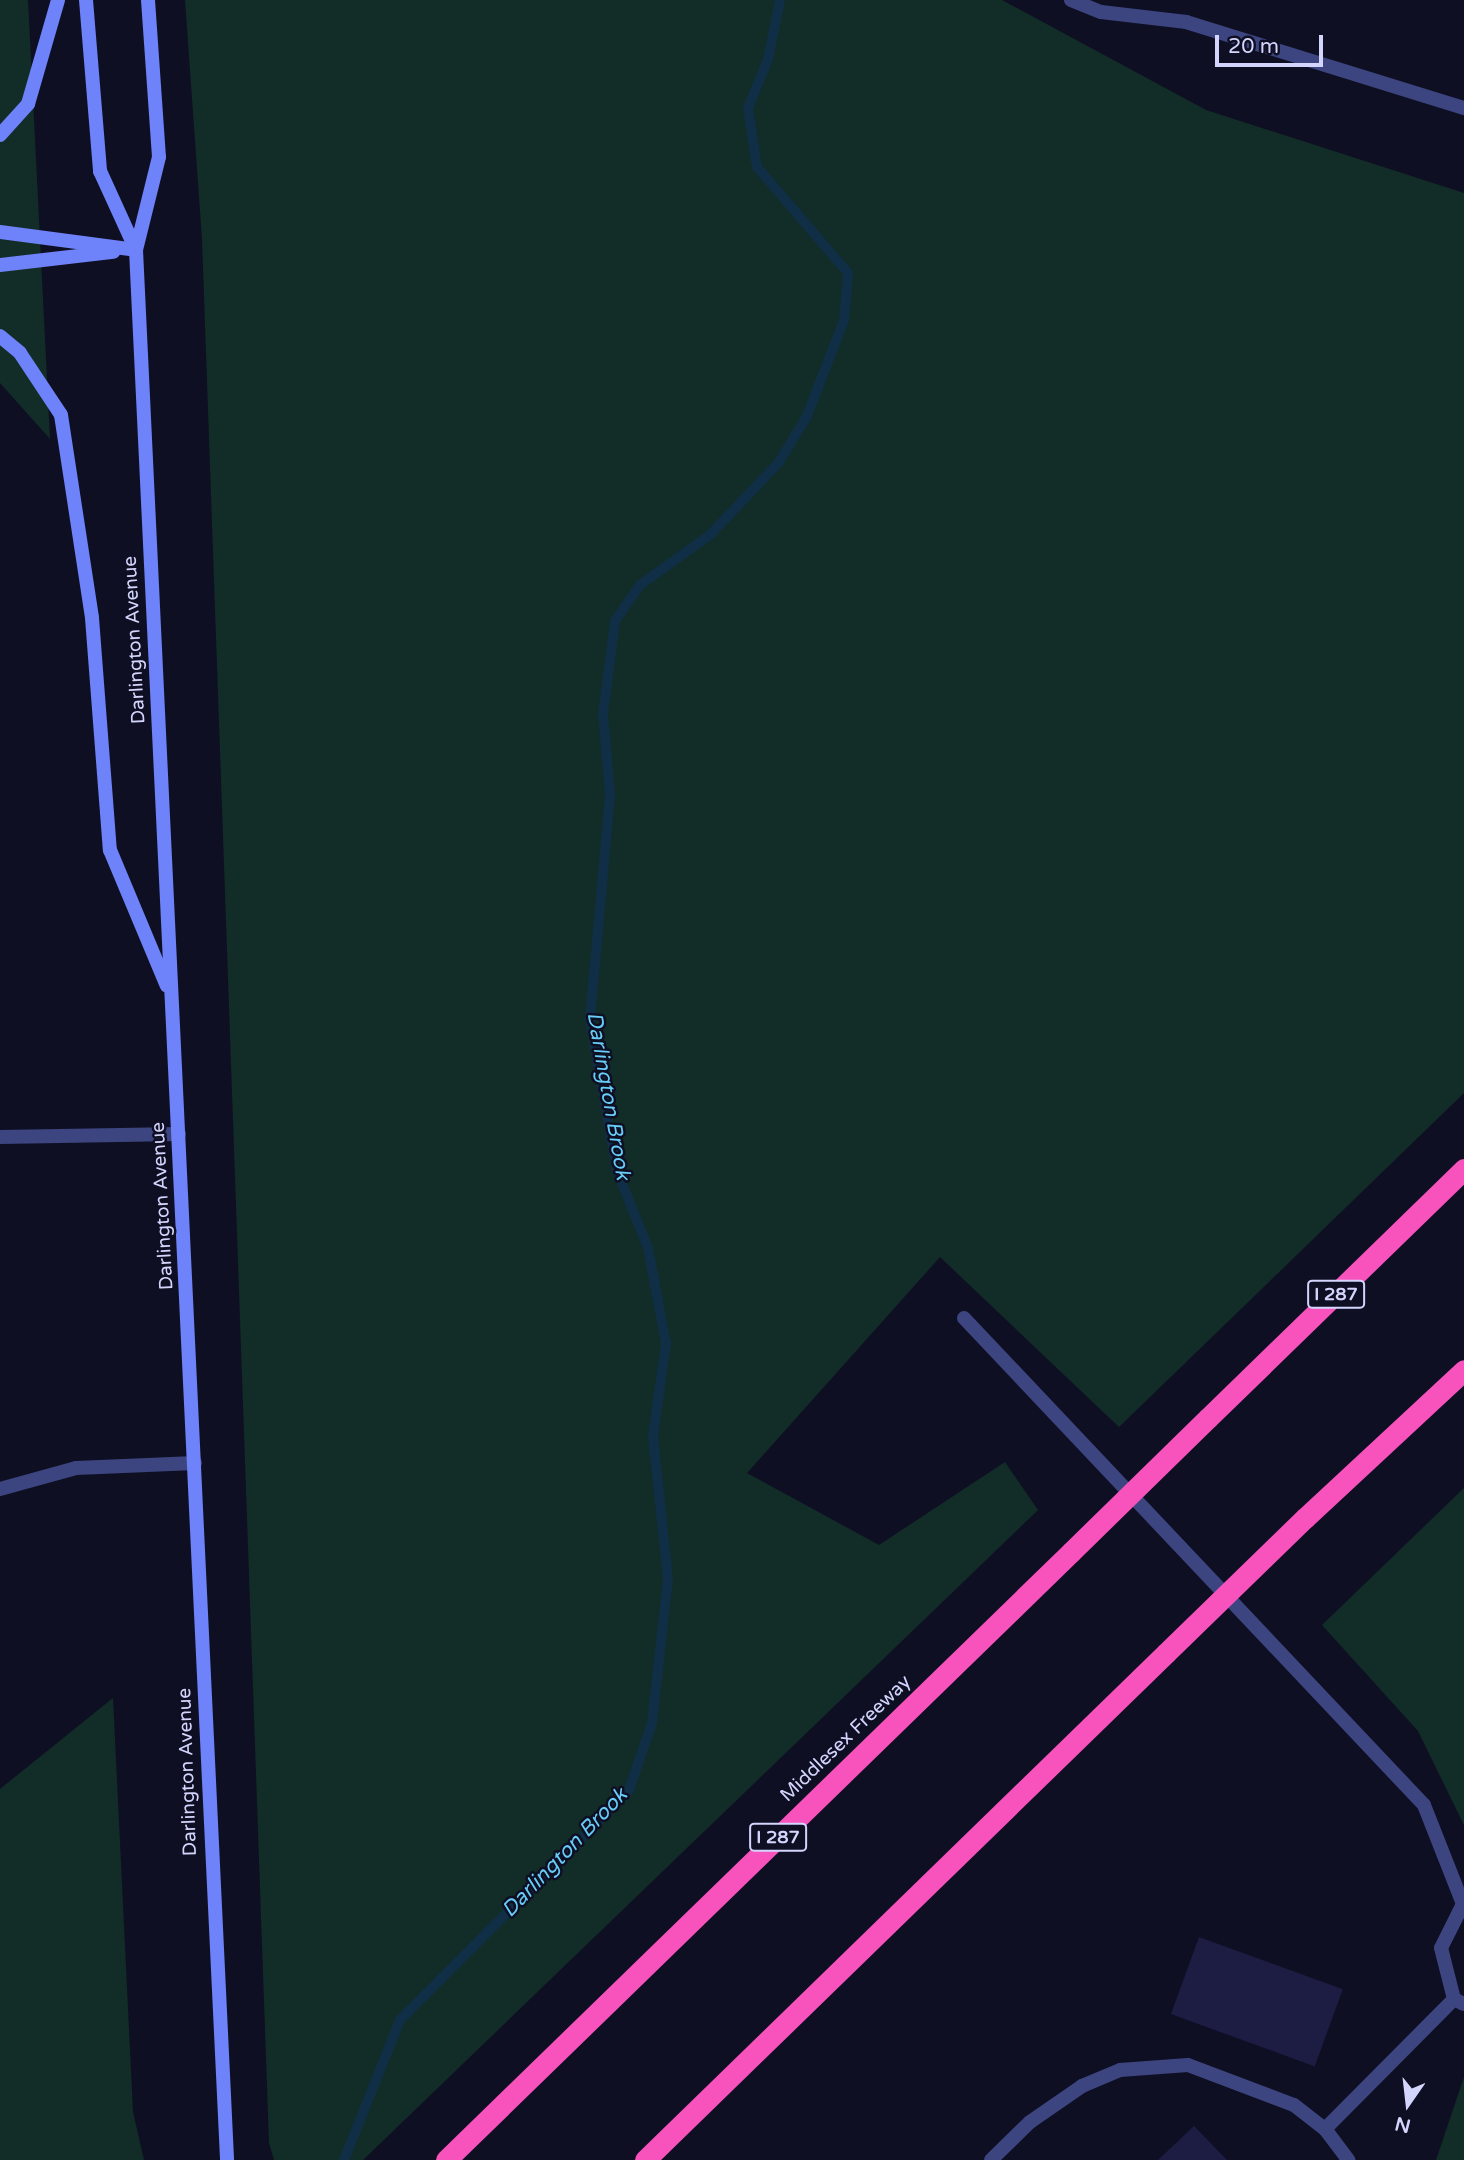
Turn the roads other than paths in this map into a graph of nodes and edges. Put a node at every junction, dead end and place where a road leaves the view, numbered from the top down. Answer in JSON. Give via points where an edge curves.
{"nodes":[{"id":1,"x":58,"y":0,"type":"edge"},
{"id":2,"x":86,"y":0,"type":"edge"},
{"id":3,"x":148,"y":0,"type":"edge"},
{"id":4,"x":1071,"y":0,"type":"edge"},
{"id":5,"x":1464,"y":108,"type":"edge"},
{"id":6,"x":0,"y":135,"type":"edge"},
{"id":7,"x":0,"y":232,"type":"edge"},
{"id":8,"x":135,"y":250,"type":"junction"},
{"id":9,"x":0,"y":265,"type":"edge"},
{"id":10,"x":0,"y":336,"type":"edge"},
{"id":11,"x":172,"y":997,"type":"junction"},
{"id":12,"x":179,"y":1134,"type":"junction"},
{"id":13,"x":0,"y":1137,"type":"edge"},
{"id":14,"x":1464,"y":1169,"type":"edge"},
{"id":15,"x":964,"y":1318,"type":"dead end"},
{"id":16,"x":1464,"y":1370,"type":"edge"},
{"id":17,"x":195,"y":1462,"type":"junction"},
{"id":18,"x":0,"y":1489,"type":"edge"},
{"id":19,"x":1463,"y":1905,"type":"edge"},
{"id":20,"x":1459,"y":2001,"type":"edge"},
{"id":21,"x":1325,"y":2129,"type":"junction"},
{"id":22,"x":227,"y":2160,"type":"edge"},
{"id":23,"x":446,"y":2160,"type":"edge"},
{"id":24,"x":645,"y":2160,"type":"edge"},
{"id":25,"x":991,"y":2160,"type":"edge"},
{"id":26,"x":1348,"y":2160,"type":"edge"}],
"edges":[{"from":1,"to":6,"type":"main road","via":[[28,104]]},
{"from":2,"to":8,"type":"main road","name":"Darlington Avenue","via":[[100,171]]},
{"from":3,"to":8,"type":"main road","name":"Darlington Avenue","via":[[159,157]]},
{"from":4,"to":5,"type":"lane","via":[[1101,12],[1186,23]]},
{"from":7,"to":8,"type":"main road"},
{"from":8,"to":9,"type":"main road"},
{"from":8,"to":11,"type":"main road","name":"Darlington Avenue"},
{"from":10,"to":11,"type":"main road","via":[[20,353],[61,415],[92,618],[110,850]]},
{"from":11,"to":12,"type":"main road","name":"Darlington Avenue"},
{"from":12,"to":13,"type":"lane"},
{"from":12,"to":17,"type":"main road","name":"Darlington Avenue"},
{"from":14,"to":23,"type":"highway","name":"Middlesex Freeway","number":"I 287","bridge":true},
{"from":15,"to":19,"type":"lane","via":[[1424,1805]]},
{"from":16,"to":24,"type":"highway","bridge":true,"via":[[1305,1518]]},
{"from":17,"to":18,"type":"lane","via":[[76,1468]]},
{"from":17,"to":22,"type":"main road","name":"Darlington Avenue"},
{"from":19,"to":20,"type":"lane","via":[[1441,1948]]},
{"from":20,"to":21,"type":"lane"},
{"from":21,"to":25,"type":"lane","via":[[1294,2105],[1224,2075],[1188,2065],[1120,2070],[1082,2086],[1030,2122]]},
{"from":21,"to":26,"type":"lane"}]}
